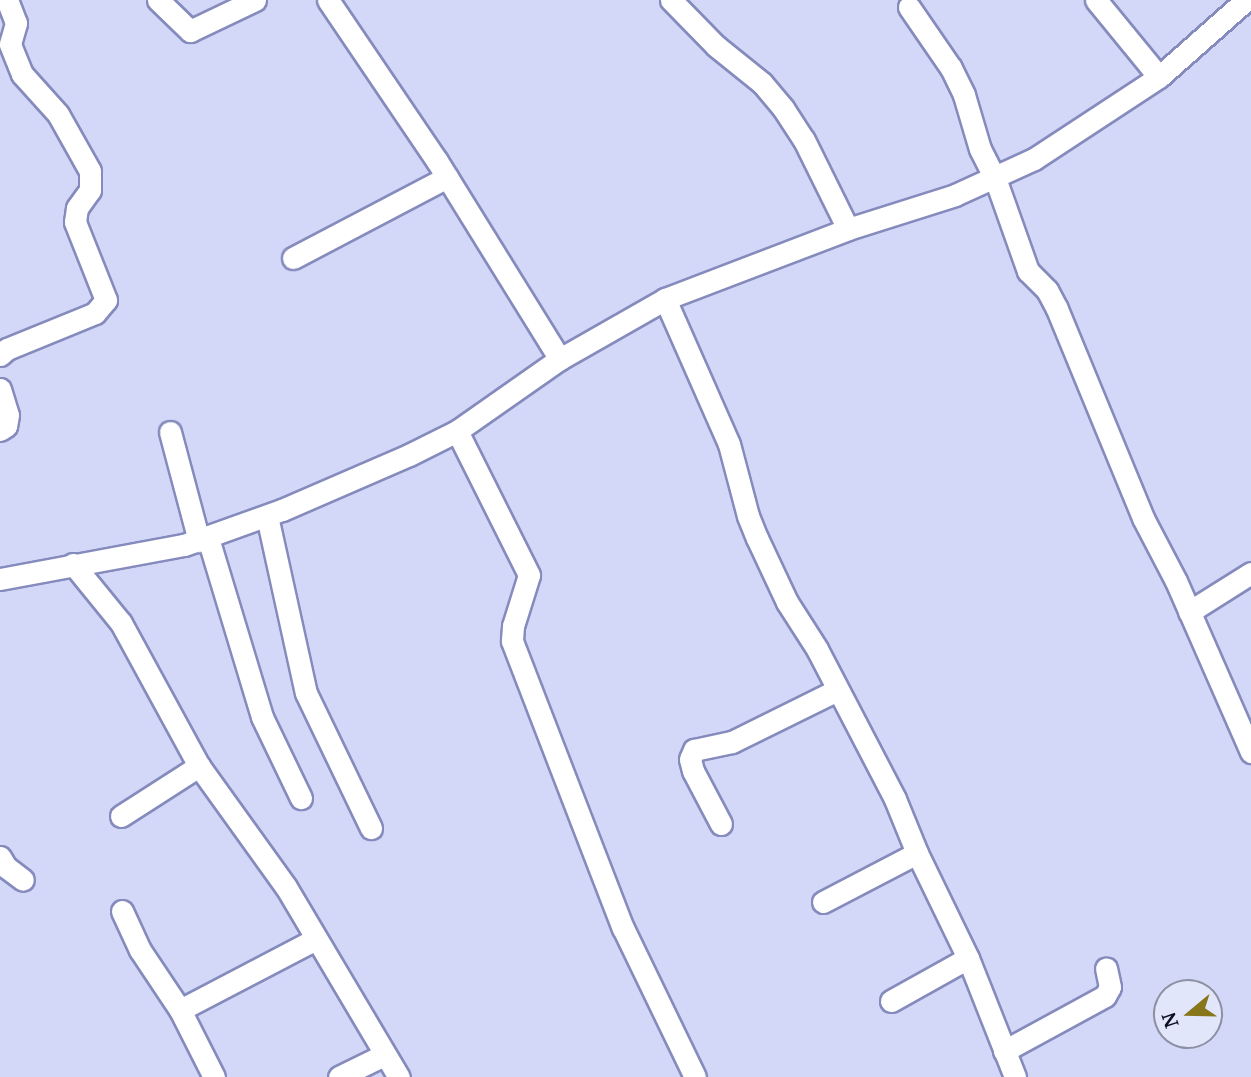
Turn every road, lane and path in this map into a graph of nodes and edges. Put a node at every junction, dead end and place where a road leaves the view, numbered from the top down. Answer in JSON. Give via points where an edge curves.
{"nodes":[{"id":1,"x":7,"y":0,"type":"edge"},
{"id":2,"x":158,"y":0,"type":"edge"},
{"id":3,"x":255,"y":0,"type":"edge"},
{"id":4,"x":328,"y":0,"type":"edge"},
{"id":5,"x":671,"y":0,"type":"edge"},
{"id":6,"x":1096,"y":0,"type":"edge"},
{"id":7,"x":1245,"y":0,"type":"edge"},
{"id":8,"x":909,"y":7,"type":"dead end"},
{"id":9,"x":1159,"y":77,"type":"junction"},
{"id":10,"x":447,"y":177,"type":"junction"},
{"id":11,"x":995,"y":178,"type":"junction"},
{"id":12,"x":848,"y":229,"type":"junction"},
{"id":13,"x":293,"y":258,"type":"dead end"},
{"id":14,"x":665,"y":299,"type":"junction"},
{"id":15,"x":0,"y":355,"type":"edge"},
{"id":16,"x":560,"y":359,"type":"junction"},
{"id":17,"x":0,"y":390,"type":"edge"},
{"id":18,"x":0,"y":430,"type":"edge"},
{"id":19,"x":457,"y":430,"type":"junction"},
{"id":20,"x":170,"y":432,"type":"dead end"},
{"id":21,"x":267,"y":516,"type":"junction"},
{"id":22,"x":203,"y":539,"type":"junction"},
{"id":23,"x":74,"y":564,"type":"junction"},
{"id":24,"x":1251,"y":573,"type":"edge"},
{"id":25,"x":0,"y":577,"type":"edge"},
{"id":26,"x":1189,"y":612,"type":"junction"},
{"id":27,"x":838,"y":690,"type":"junction"},
{"id":28,"x":1251,"y":752,"type":"edge"},
{"id":29,"x":199,"y":766,"type":"junction"},
{"id":30,"x":302,"y":798,"type":"dead end"},
{"id":31,"x":121,"y":816,"type":"dead end"},
{"id":32,"x":721,"y":824,"type":"dead end"},
{"id":33,"x":371,"y":828,"type":"dead end"},
{"id":34,"x":917,"y":853,"type":"junction"},
{"id":35,"x":0,"y":857,"type":"edge"},
{"id":36,"x":23,"y":880,"type":"dead end"},
{"id":37,"x":823,"y":902,"type":"dead end"},
{"id":38,"x":122,"y":911,"type":"dead end"},
{"id":39,"x":316,"y":939,"type":"junction"},
{"id":40,"x":968,"y":958,"type":"junction"},
{"id":41,"x":1105,"y":968,"type":"dead end"},
{"id":42,"x":891,"y":1001,"type":"dead end"},
{"id":43,"x":180,"y":1010,"type":"junction"},
{"id":44,"x":1004,"y":1051,"type":"junction"},
{"id":45,"x":384,"y":1055,"type":"junction"},
{"id":46,"x":214,"y":1077,"type":"edge"},
{"id":47,"x":339,"y":1077,"type":"edge"},
{"id":48,"x":399,"y":1077,"type":"edge"},
{"id":49,"x":695,"y":1077,"type":"edge"},
{"id":50,"x":1014,"y":1077,"type":"edge"}],
"edges":[{"from":1,"to":15,"type":"street","via":[[16,23],[10,44],[22,74],[58,114],[90,171],[90,190],[77,208],[75,222],[106,300],[95,313]]},
{"from":2,"to":3,"type":"street","via":[[190,31]]},
{"from":4,"to":10,"type":"street"},
{"from":5,"to":12,"type":"street","via":[[783,108]]},
{"from":6,"to":9,"type":"street"},
{"from":7,"to":9,"type":"street"},
{"from":8,"to":11,"type":"street","via":[[951,68]]},
{"from":9,"to":11,"type":"street","via":[[1034,159]]},
{"from":10,"to":13,"type":"street"},
{"from":10,"to":16,"type":"street"},
{"from":11,"to":12,"type":"street"},
{"from":11,"to":26,"type":"street","via":[[1028,271],[1057,309],[1143,518]]},
{"from":12,"to":14,"type":"street"},
{"from":14,"to":16,"type":"street"},
{"from":14,"to":27,"type":"street","via":[[729,444],[757,538],[787,602]]},
{"from":16,"to":19,"type":"street"},
{"from":17,"to":18,"type":"street","via":[[8,415]]},
{"from":19,"to":21,"type":"street"},
{"from":19,"to":49,"type":"street","via":[[529,575],[512,641],[623,928]]},
{"from":20,"to":22,"type":"street"},
{"from":21,"to":22,"type":"street"},
{"from":21,"to":33,"type":"street","via":[[306,693]]},
{"from":22,"to":23,"type":"street"},
{"from":22,"to":30,"type":"street","via":[[262,717]]},
{"from":23,"to":25,"type":"street"},
{"from":23,"to":29,"type":"street","via":[[121,623]]},
{"from":24,"to":26,"type":"street"},
{"from":26,"to":28,"type":"street"},
{"from":27,"to":32,"type":"street","via":[[732,742],[694,750],[690,760],[693,771]]},
{"from":27,"to":34,"type":"street","via":[[895,799]]},
{"from":29,"to":31,"type":"street"},
{"from":29,"to":39,"type":"street","via":[[286,887]]},
{"from":34,"to":37,"type":"street"},
{"from":34,"to":40,"type":"street"},
{"from":35,"to":36,"type":"street"},
{"from":38,"to":43,"type":"street","via":[[140,950]]},
{"from":39,"to":43,"type":"street"},
{"from":39,"to":45,"type":"street"},
{"from":40,"to":42,"type":"street"},
{"from":40,"to":44,"type":"street"},
{"from":41,"to":44,"type":"street","via":[[1110,988],[1105,996]]},
{"from":43,"to":46,"type":"street"},
{"from":44,"to":50,"type":"street"},
{"from":45,"to":47,"type":"street"},
{"from":45,"to":48,"type":"street"}]}
